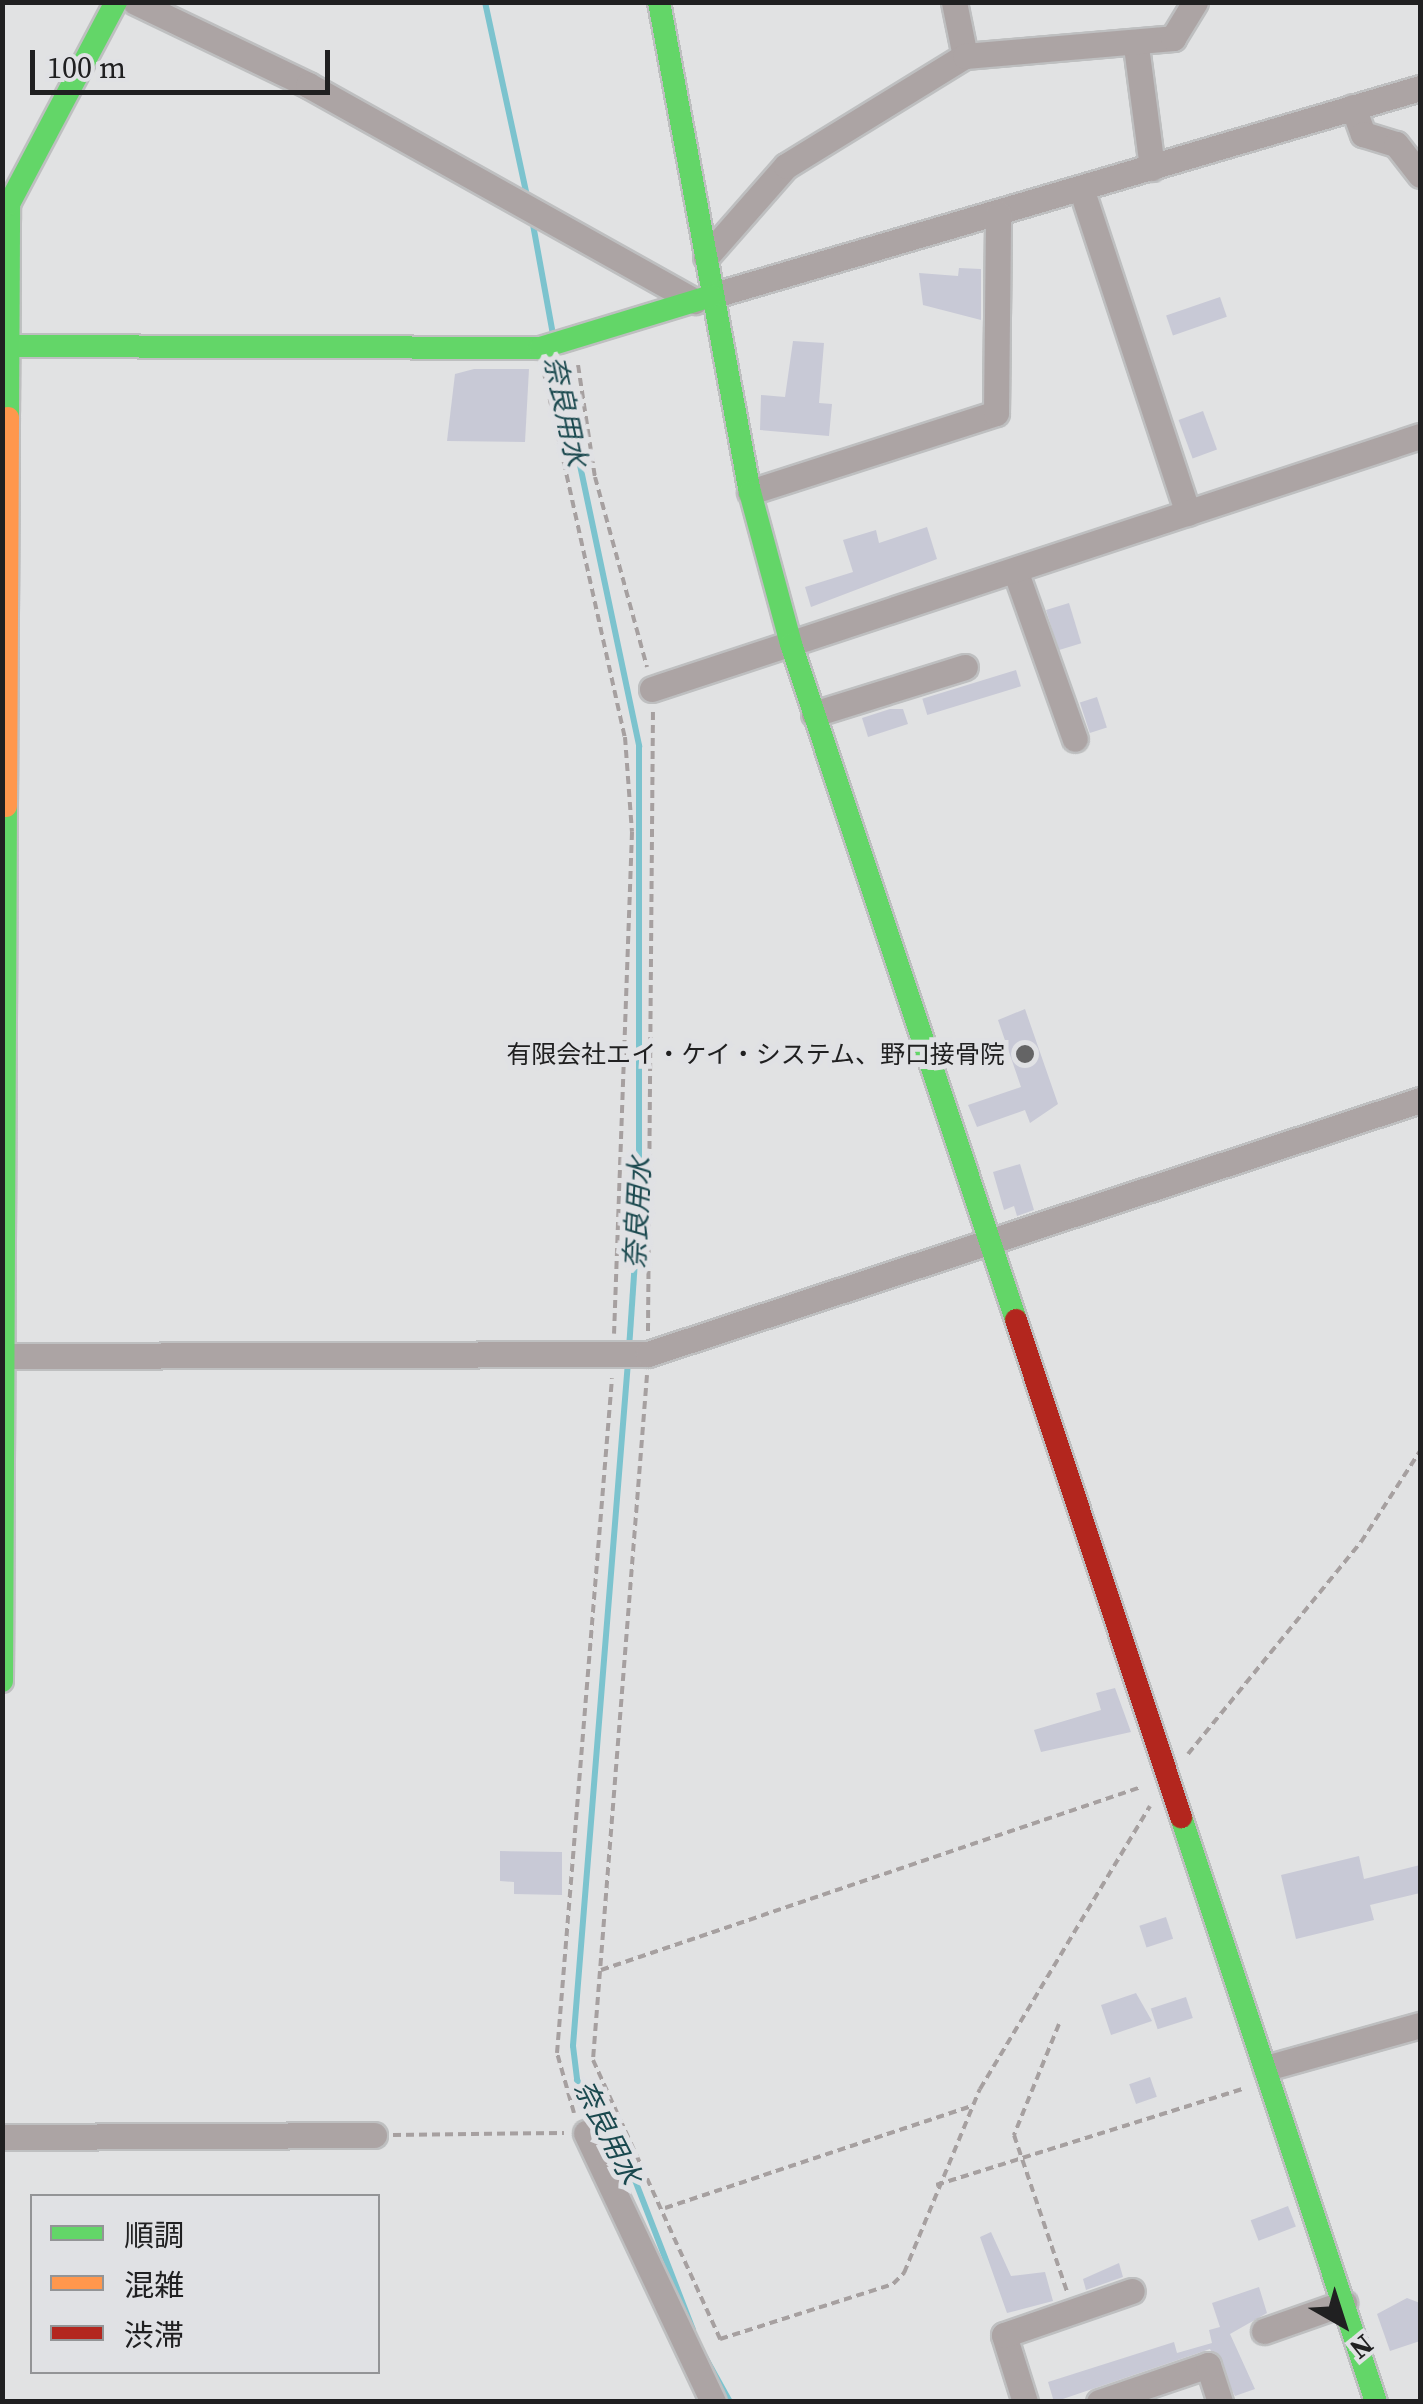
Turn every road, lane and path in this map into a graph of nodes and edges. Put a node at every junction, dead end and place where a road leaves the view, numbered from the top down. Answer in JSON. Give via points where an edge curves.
{"nodes":[{"id":1,"x":116,"y":2,"type":"edge"},
{"id":2,"x":135,"y":2,"type":"edge"},
{"id":3,"x":659,"y":2,"type":"edge"},
{"id":4,"x":954,"y":2,"type":"edge"},
{"id":5,"x":1195,"y":2,"type":"edge"},
{"id":6,"x":1136,"y":46,"type":"junction"},
{"id":7,"x":966,"y":56,"type":"junction"},
{"id":8,"x":1420,"y":88,"type":"edge"},
{"id":9,"x":1352,"y":107,"type":"junction"},
{"id":10,"x":1152,"y":168,"type":"junction"},
{"id":11,"x":1420,"y":175,"type":"edge"},
{"id":12,"x":1081,"y":188,"type":"junction"},
{"id":13,"x":998,"y":213,"type":"junction"},
{"id":14,"x":706,"y":257,"type":"junction"},
{"id":15,"x":6,"y":297,"type":"edge"},
{"id":16,"x":703,"y":299,"type":"junction"},
{"id":17,"x":572,"y":341,"type":"junction"},
{"id":18,"x":6,"y":345,"type":"edge"},
{"id":19,"x":541,"y":348,"type":"junction"},
{"id":20,"x":1420,"y":436,"type":"edge"},
{"id":21,"x":750,"y":492,"type":"junction"},
{"id":22,"x":1188,"y":513,"type":"junction"},
{"id":23,"x":1015,"y":570,"type":"junction"},
{"id":24,"x":790,"y":644,"type":"junction"},
{"id":25,"x":965,"y":666,"type":"dead end"},
{"id":26,"x":652,"y":689,"type":"junction"},
{"id":27,"x":814,"y":714,"type":"junction"},
{"id":28,"x":1075,"y":739,"type":"dead end"},
{"id":29,"x":1420,"y":1100,"type":"edge"},
{"id":30,"x":991,"y":1240,"type":"junction"},
{"id":31,"x":648,"y":1354,"type":"junction"},
{"id":32,"x":3,"y":1356,"type":"edge"},
{"id":33,"x":614,"y":1357,"type":"junction"},
{"id":34,"x":1420,"y":1451,"type":"edge"},
{"id":35,"x":2,"y":1682,"type":"edge"},
{"id":36,"x":1169,"y":1777,"type":"junction"},
{"id":37,"x":601,"y":1970,"type":"junction"},
{"id":38,"x":1059,"y":2024,"type":"dead end"},
{"id":39,"x":1420,"y":2024,"type":"edge"},
{"id":40,"x":1268,"y":2074,"type":"junction"},
{"id":41,"x":972,"y":2106,"type":"junction"},
{"id":42,"x":586,"y":2133,"type":"junction"},
{"id":43,"x":374,"y":2135,"type":"joint"},
{"id":44,"x":2,"y":2137,"type":"edge"},
{"id":45,"x":936,"y":2185,"type":"junction"},
{"id":46,"x":665,"y":2208,"type":"junction"},
{"id":47,"x":1132,"y":2291,"type":"dead end"},
{"id":48,"x":1344,"y":2303,"type":"junction"},
{"id":49,"x":1074,"y":2311,"type":"junction"},
{"id":50,"x":1264,"y":2331,"type":"dead end"},
{"id":51,"x":713,"y":2402,"type":"edge"},
{"id":52,"x":1025,"y":2402,"type":"edge"},
{"id":53,"x":1098,"y":2402,"type":"edge"},
{"id":54,"x":1220,"y":2402,"type":"edge"},
{"id":55,"x":1376,"y":2402,"type":"edge"}],
"edges":[{"from":1,"to":15,"type":"street","via":[[8,204]]},
{"from":2,"to":16,"type":"street","via":[[308,86]]},
{"from":3,"to":14,"type":"street"},
{"from":4,"to":7,"type":"street"},
{"from":5,"to":6,"type":"street","via":[[1182,32]]},
{"from":6,"to":7,"type":"street"},
{"from":6,"to":10,"type":"street"},
{"from":7,"to":14,"type":"street","via":[[786,166]]},
{"from":8,"to":9,"type":"street"},
{"from":9,"to":10,"type":"street"},
{"from":9,"to":11,"type":"street","via":[[1363,134],[1396,144]]},
{"from":10,"to":12,"type":"street"},
{"from":12,"to":13,"type":"street"},
{"from":12,"to":22,"type":"street"},
{"from":13,"to":16,"type":"street"},
{"from":13,"to":21,"type":"street","via":[[996,414]]},
{"from":14,"to":16,"type":"street"},
{"from":15,"to":18,"type":"street"},
{"from":16,"to":17,"type":"street"},
{"from":16,"to":21,"type":"street"},
{"from":17,"to":19,"type":"street"},
{"from":17,"to":26,"type":"path","via":[[587,441]]},
{"from":18,"to":19,"type":"street"},
{"from":18,"to":32,"type":"street"},
{"from":19,"to":33,"type":"path","via":[[627,756],[632,832]]},
{"from":20,"to":22,"type":"street"},
{"from":21,"to":24,"type":"street"},
{"from":22,"to":23,"type":"street"},
{"from":23,"to":24,"type":"street"},
{"from":23,"to":28,"type":"street"},
{"from":24,"to":26,"type":"street"},
{"from":24,"to":27,"type":"street"},
{"from":25,"to":27,"type":"street"},
{"from":26,"to":31,"type":"path"},
{"from":27,"to":30,"type":"street"},
{"from":29,"to":30,"type":"street"},
{"from":30,"to":31,"type":"street"},
{"from":30,"to":36,"type":"street"},
{"from":31,"to":33,"type":"street"},
{"from":31,"to":37,"type":"path"},
{"from":32,"to":33,"type":"street"},
{"from":32,"to":35,"type":"street"},
{"from":33,"to":42,"type":"path","via":[[556,2052]]},
{"from":34,"to":36,"type":"path","via":[[1361,1542]]},
{"from":36,"to":37,"type":"path"},
{"from":36,"to":40,"type":"street"},
{"from":36,"to":41,"type":"path","via":[[1088,1898]]},
{"from":37,"to":46,"type":"path","via":[[593,2060]]},
{"from":38,"to":49,"type":"path","via":[[1014,2135]]},
{"from":39,"to":40,"type":"street"},
{"from":40,"to":45,"type":"path"},
{"from":40,"to":48,"type":"street"},
{"from":41,"to":45,"type":"path"},
{"from":41,"to":46,"type":"path"},
{"from":42,"to":43,"type":"path"},
{"from":42,"to":51,"type":"street"},
{"from":43,"to":44,"type":"street"},
{"from":45,"to":46,"type":"path","via":[[893,2284],[720,2339]]},
{"from":47,"to":49,"type":"street"},
{"from":48,"to":50,"type":"street"},
{"from":48,"to":55,"type":"street"},
{"from":49,"to":52,"type":"street","via":[[1004,2334]]},
{"from":53,"to":54,"type":"street","via":[[1208,2366]]}]}
